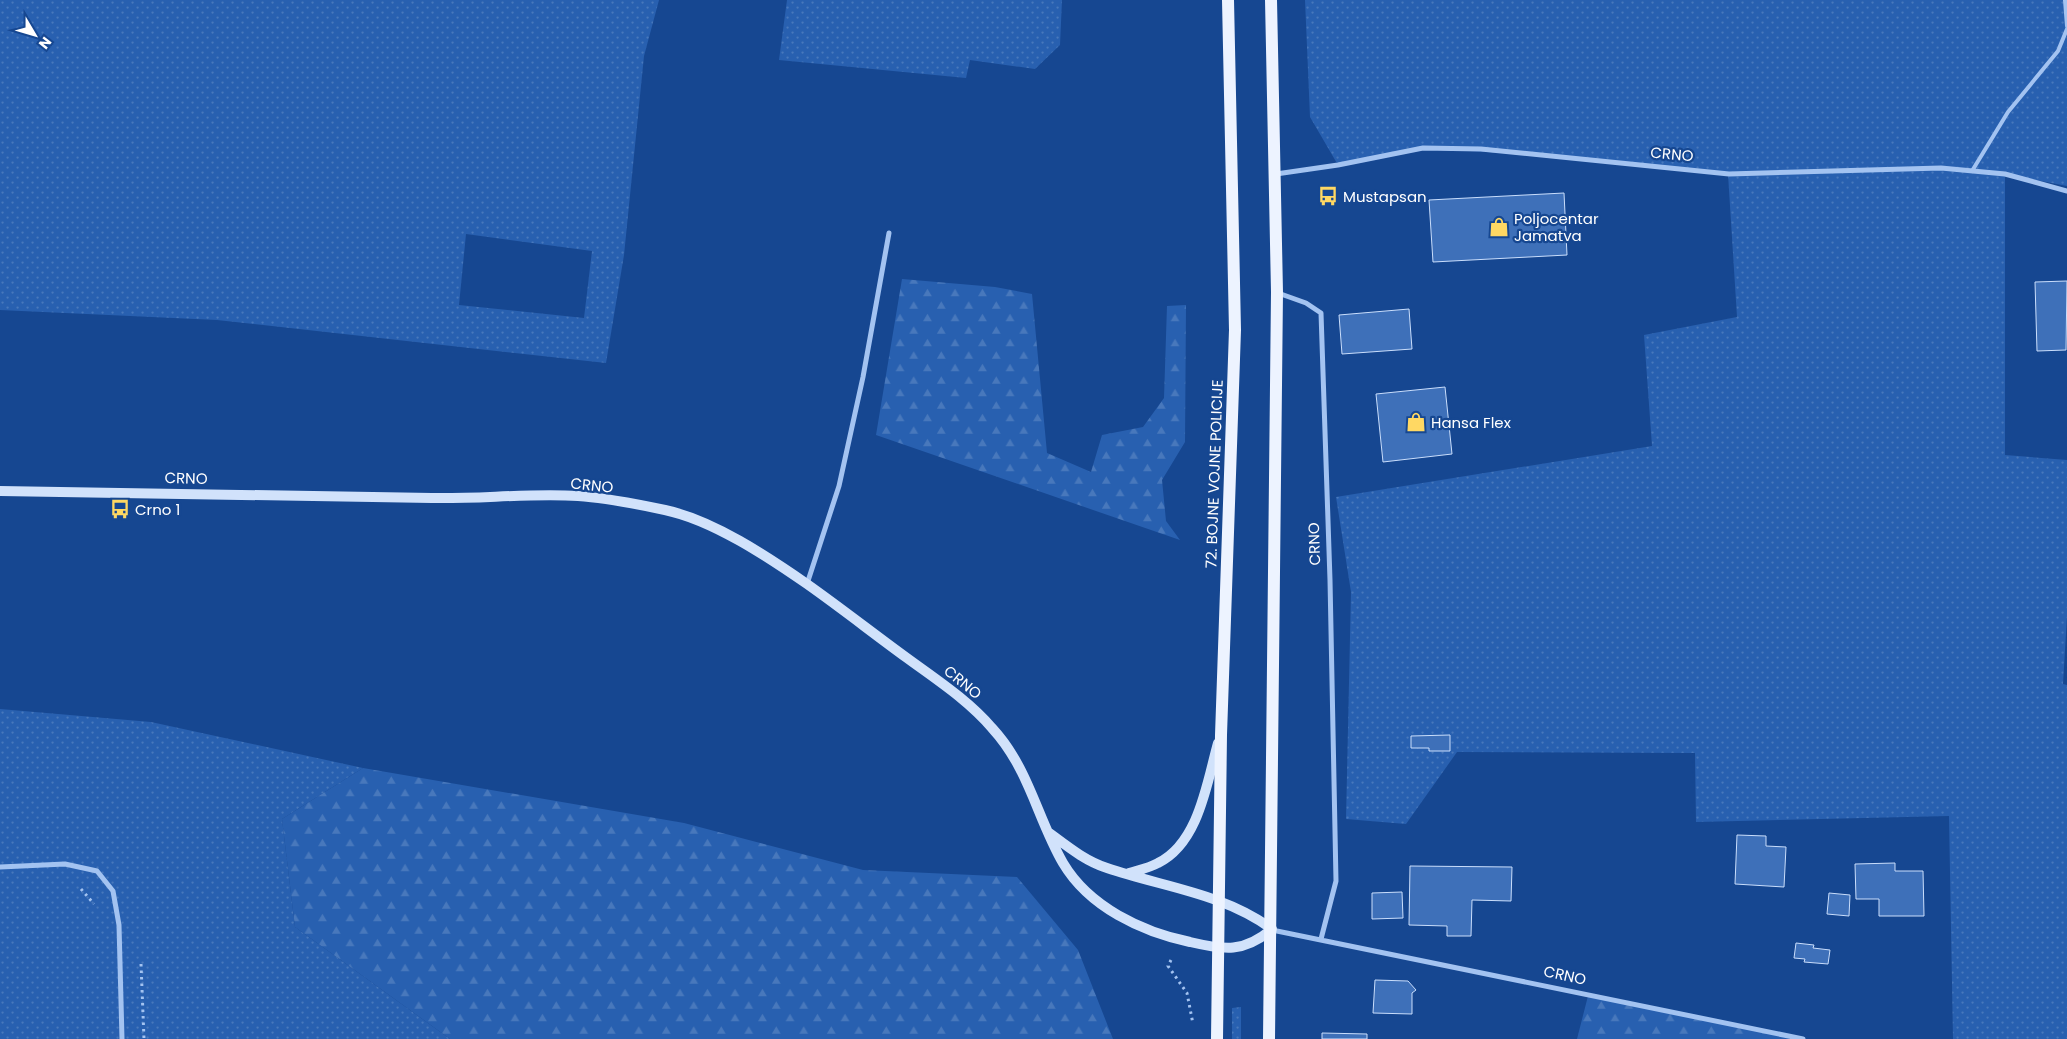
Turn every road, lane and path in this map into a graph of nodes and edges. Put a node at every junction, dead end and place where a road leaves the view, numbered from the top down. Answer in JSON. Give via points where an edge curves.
{"nodes":[{"id":1,"x":1228,"y":0,"type":"edge"},
{"id":2,"x":1271,"y":0,"type":"edge"},
{"id":3,"x":2065,"y":0,"type":"edge"},
{"id":4,"x":2067,"y":28,"type":"edge"},
{"id":5,"x":1972,"y":171,"type":"junction"},
{"id":6,"x":1276,"y":174,"type":"junction"},
{"id":7,"x":2067,"y":191,"type":"edge"},
{"id":8,"x":889,"y":233,"type":"dead end"},
{"id":9,"x":1278,"y":292,"type":"junction"},
{"id":10,"x":0,"y":491,"type":"edge"},
{"id":11,"x":807,"y":584,"type":"junction"},
{"id":12,"x":1221,"y":735,"type":"junction"},
{"id":13,"x":1048,"y":832,"type":"junction"},
{"id":14,"x":0,"y":867,"type":"edge"},
{"id":15,"x":1129,"y":873,"type":"junction"},
{"id":16,"x":77,"y":887,"type":"dead end"},
{"id":17,"x":1220,"y":900,"type":"junction"},
{"id":18,"x":96,"y":910,"type":"dead end"},
{"id":19,"x":1272,"y":930,"type":"junction"},
{"id":20,"x":1321,"y":939,"type":"junction"},
{"id":21,"x":1219,"y":949,"type":"junction"},
{"id":22,"x":141,"y":962,"type":"dead end"},
{"id":23,"x":122,"y":1039,"type":"edge"},
{"id":24,"x":144,"y":1039,"type":"edge"},
{"id":25,"x":1217,"y":1039,"type":"edge"},
{"id":26,"x":1269,"y":1039,"type":"edge"},
{"id":27,"x":1803,"y":1039,"type":"edge"}],
"edges":[{"from":1,"to":12,"type":"main road","name":"72. BOJNE VOJNE POLICIJE","via":[[1235,330]]},
{"from":2,"to":6,"type":"main road"},
{"from":3,"to":4,"type":"lane"},
{"from":4,"to":5,"type":"lane","via":[[2058,51],[2008,112]]},
{"from":5,"to":6,"type":"street","name":"CRNO","via":[[1941,168],[1728,174],[1481,149],[1423,148]]},
{"from":5,"to":7,"type":"street","name":"CRNO","via":[[2005,174]]},
{"from":6,"to":9,"type":"main road"},
{"from":8,"to":11,"type":"street","via":[[839,486]]},
{"from":9,"to":19,"type":"main road"},
{"from":9,"to":20,"type":"street","name":"CRNO","via":[[1306,303],[1320,313],[1336,881]]},
{"from":10,"to":11,"type":"street","name":"CRNO","via":[[448,499],[578,496],[669,511],[758,551]]},
{"from":11,"to":13,"type":"street","name":"CRNO","via":[[963,699],[992,727],[1016,758]]},
{"from":12,"to":15,"type":"street","via":[[1200,806],[1179,847],[1159,863]]},
{"from":12,"to":17,"type":"main road","name":"72. BOJNE VOJNE POLICIJE"},
{"from":13,"to":15,"type":"street","name":"CRNO","via":[[1080,855],[1107,868]]},
{"from":13,"to":21,"type":"street","name":"CRNO","via":[[1064,864],[1084,890],[1116,914],[1175,940]]},
{"from":14,"to":23,"type":"street","via":[[65,864],[97,871],[113,891],[119,925]]},
{"from":15,"to":17,"type":"street","name":"CRNO"},
{"from":16,"to":18,"type":"path","via":[[84,890]]},
{"from":17,"to":19,"type":"street","name":"CRNO","via":[[1255,917]]},
{"from":17,"to":21,"type":"main road","name":"72. BOJNE VOJNE POLICIJE"},
{"from":19,"to":20,"type":"street","name":"CRNO"},
{"from":19,"to":21,"type":"street","name":"CRNO","via":[[1258,941],[1240,948]]},
{"from":19,"to":26,"type":"main road"},
{"from":20,"to":27,"type":"street","name":"CRNO"},
{"from":21,"to":25,"type":"main road","name":"72. BOJNE VOJNE POLICIJE"},
{"from":22,"to":24,"type":"path"}]}
